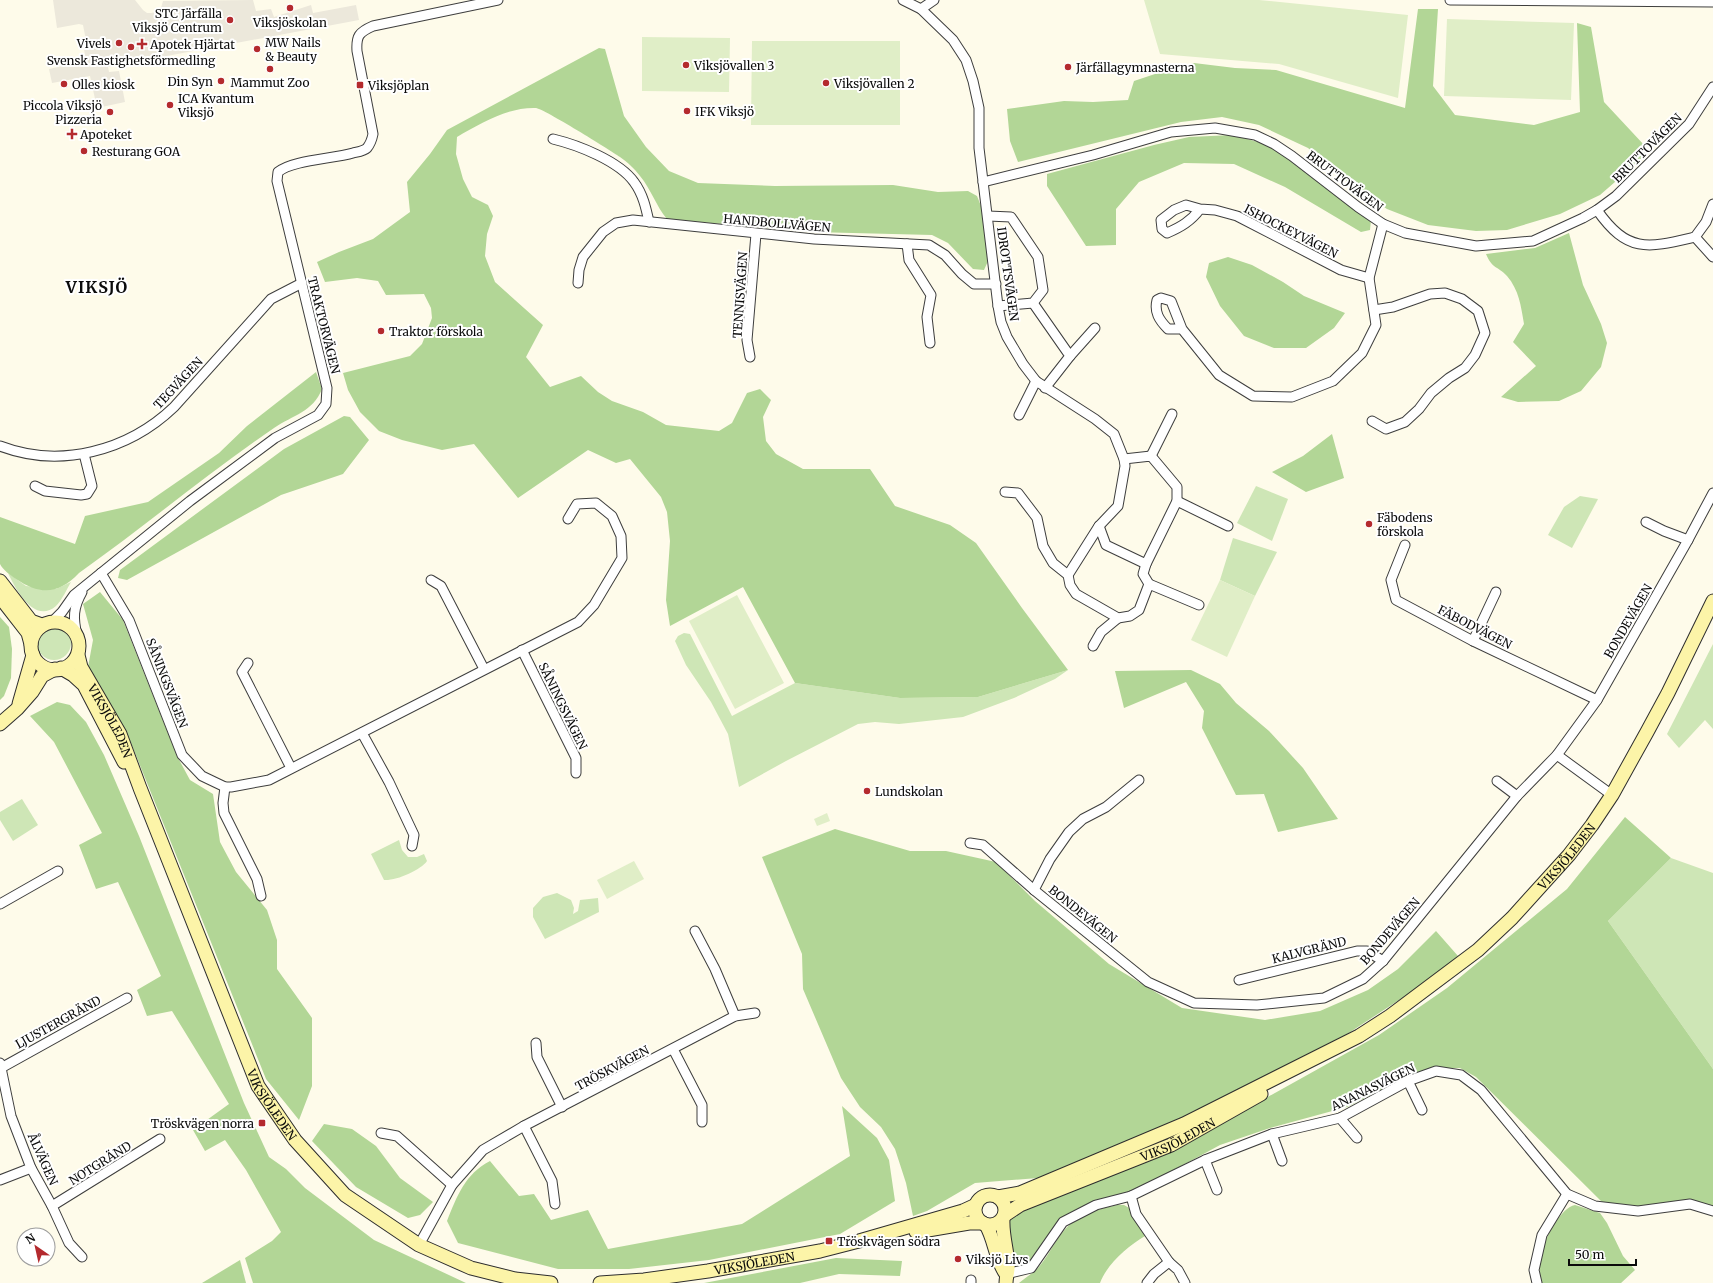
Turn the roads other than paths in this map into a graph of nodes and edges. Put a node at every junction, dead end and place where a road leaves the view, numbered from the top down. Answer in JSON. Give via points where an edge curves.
{"nodes":[{"id":1,"x":498,"y":0,"type":"edge"},
{"id":2,"x":903,"y":0,"type":"edge"},
{"id":3,"x":934,"y":0,"type":"edge"},
{"id":4,"x":1450,"y":0,"type":"edge"},
{"id":5,"x":1713,"y":2,"type":"edge"},
{"id":6,"x":921,"y":9,"type":"junction"},
{"id":7,"x":1713,"y":87,"type":"edge"},
{"id":8,"x":553,"y":139,"type":"dead end"},
{"id":9,"x":983,"y":182,"type":"junction"},
{"id":10,"x":1713,"y":204,"type":"edge"},
{"id":11,"x":1200,"y":209,"type":"dead end"},
{"id":12,"x":1597,"y":210,"type":"junction"},
{"id":13,"x":988,"y":216,"type":"junction"},
{"id":14,"x":649,"y":222,"type":"junction"},
{"id":15,"x":1383,"y":224,"type":"junction"},
{"id":16,"x":756,"y":234,"type":"junction"},
{"id":17,"x":1695,"y":237,"type":"junction"},
{"id":18,"x":907,"y":244,"type":"junction"},
{"id":19,"x":1713,"y":257,"type":"edge"},
{"id":20,"x":1369,"y":278,"type":"junction"},
{"id":21,"x":302,"y":283,"type":"junction"},
{"id":22,"x":578,"y":283,"type":"dead end"},
{"id":23,"x":996,"y":284,"type":"junction"},
{"id":24,"x":1033,"y":303,"type":"junction"},
{"id":25,"x":998,"y":306,"type":"junction"},
{"id":26,"x":1374,"y":310,"type":"junction"},
{"id":27,"x":1095,"y":328,"type":"dead end"},
{"id":28,"x":1182,"y":329,"type":"dead end"},
{"id":29,"x":930,"y":342,"type":"dead end"},
{"id":30,"x":1070,"y":356,"type":"junction"},
{"id":31,"x":750,"y":357,"type":"dead end"},
{"id":32,"x":1036,"y":382,"type":"junction"},
{"id":33,"x":1045,"y":388,"type":"junction"},
{"id":34,"x":1172,"y":414,"type":"dead end"},
{"id":35,"x":1019,"y":415,"type":"dead end"},
{"id":36,"x":1372,"y":421,"type":"dead end"},
{"id":37,"x":0,"y":446,"type":"edge"},
{"id":38,"x":84,"y":454,"type":"junction"},
{"id":39,"x":1151,"y":456,"type":"junction"},
{"id":40,"x":1124,"y":459,"type":"junction"},
{"id":41,"x":35,"y":486,"type":"dead end"},
{"id":42,"x":1005,"y":492,"type":"dead end"},
{"id":43,"x":1713,"y":493,"type":"edge"},
{"id":44,"x":1177,"y":501,"type":"junction"},
{"id":45,"x":568,"y":519,"type":"dead end"},
{"id":46,"x":1646,"y":522,"type":"dead end"},
{"id":47,"x":1099,"y":526,"type":"junction"},
{"id":48,"x":1228,"y":526,"type":"dead end"},
{"id":49,"x":1688,"y":540,"type":"junction"},
{"id":50,"x":1406,"y":545,"type":"dead end"},
{"id":51,"x":1146,"y":564,"type":"junction"},
{"id":52,"x":101,"y":573,"type":"junction"},
{"id":53,"x":1068,"y":575,"type":"junction"},
{"id":54,"x":431,"y":580,"type":"dead end"},
{"id":55,"x":0,"y":581,"type":"edge"},
{"id":56,"x":1149,"y":584,"type":"junction"},
{"id":57,"x":85,"y":587,"type":"junction"},
{"id":58,"x":1496,"y":592,"type":"dead end"},
{"id":59,"x":0,"y":597,"type":"edge"},
{"id":60,"x":1713,"y":600,"type":"edge"},
{"id":61,"x":1199,"y":605,"type":"dead end"},
{"id":62,"x":1118,"y":618,"type":"junction"},
{"id":63,"x":46,"y":624,"type":"junction"},
{"id":64,"x":77,"y":635,"type":"junction"},
{"id":65,"x":1473,"y":641,"type":"junction"},
{"id":66,"x":1093,"y":646,"type":"dead end"},
{"id":67,"x":32,"y":649,"type":"junction"},
{"id":68,"x":522,"y":650,"type":"junction"},
{"id":69,"x":78,"y":655,"type":"junction"},
{"id":70,"x":248,"y":663,"type":"dead end"},
{"id":71,"x":58,"y":669,"type":"junction"},
{"id":72,"x":484,"y":669,"type":"junction"},
{"id":73,"x":1597,"y":700,"type":"junction"},
{"id":74,"x":17,"y":709,"type":"junction"},
{"id":75,"x":0,"y":724,"type":"edge"},
{"id":76,"x":362,"y":733,"type":"junction"},
{"id":77,"x":1557,"y":755,"type":"junction"},
{"id":78,"x":292,"y":768,"type":"junction"},
{"id":79,"x":576,"y":773,"type":"dead end"},
{"id":80,"x":1139,"y":780,"type":"dead end"},
{"id":81,"x":1497,"y":781,"type":"dead end"},
{"id":82,"x":225,"y":787,"type":"junction"},
{"id":83,"x":140,"y":788,"type":"junction"},
{"id":84,"x":1612,"y":795,"type":"junction"},
{"id":85,"x":1517,"y":796,"type":"junction"},
{"id":86,"x":970,"y":843,"type":"dead end"},
{"id":87,"x":412,"y":846,"type":"dead end"},
{"id":88,"x":58,"y":871,"type":"dead end"},
{"id":89,"x":1034,"y":890,"type":"junction"},
{"id":90,"x":261,"y":896,"type":"dead end"},
{"id":91,"x":0,"y":904,"type":"edge"},
{"id":92,"x":695,"y":930,"type":"dead end"},
{"id":93,"x":1383,"y":960,"type":"junction"},
{"id":94,"x":1239,"y":980,"type":"dead end"},
{"id":95,"x":127,"y":998,"type":"dead end"},
{"id":96,"x":755,"y":1013,"type":"dead end"},
{"id":97,"x":735,"y":1016,"type":"junction"},
{"id":98,"x":536,"y":1043,"type":"dead end"},
{"id":99,"x":1341,"y":1046,"type":"junction"},
{"id":100,"x":673,"y":1049,"type":"junction"},
{"id":101,"x":1,"y":1065,"type":"edge"},
{"id":102,"x":1408,"y":1081,"type":"junction"},
{"id":103,"x":562,"y":1107,"type":"junction"},
{"id":104,"x":1422,"y":1110,"type":"dead end"},
{"id":105,"x":1340,"y":1118,"type":"junction"},
{"id":106,"x":702,"y":1122,"type":"dead end"},
{"id":107,"x":524,"y":1126,"type":"junction"},
{"id":108,"x":380,"y":1133,"type":"dead end"},
{"id":109,"x":1272,"y":1134,"type":"junction"},
{"id":110,"x":1357,"y":1138,"type":"dead end"},
{"id":111,"x":160,"y":1139,"type":"dead end"},
{"id":112,"x":1205,"y":1160,"type":"junction"},
{"id":113,"x":1282,"y":1161,"type":"dead end"},
{"id":114,"x":31,"y":1168,"type":"junction"},
{"id":115,"x":0,"y":1180,"type":"edge"},
{"id":116,"x":452,"y":1185,"type":"junction"},
{"id":117,"x":1217,"y":1190,"type":"dead end"},
{"id":118,"x":1567,"y":1194,"type":"junction"},
{"id":119,"x":1131,"y":1196,"type":"junction"},
{"id":120,"x":998,"y":1197,"type":"junction"},
{"id":121,"x":555,"y":1204,"type":"dead end"},
{"id":122,"x":976,"y":1204,"type":"junction"},
{"id":123,"x":52,"y":1206,"type":"junction"},
{"id":124,"x":1713,"y":1211,"type":"edge"},
{"id":125,"x":1004,"y":1217,"type":"junction"},
{"id":126,"x":985,"y":1224,"type":"junction"},
{"id":127,"x":859,"y":1241,"type":"junction"},
{"id":128,"x":418,"y":1245,"type":"junction"},
{"id":129,"x":82,"y":1256,"type":"dead end"},
{"id":130,"x":1169,"y":1262,"type":"junction"},
{"id":131,"x":1006,"y":1279,"type":"edge"},
{"id":132,"x":551,"y":1283,"type":"edge"},
{"id":133,"x":600,"y":1283,"type":"edge"},
{"id":134,"x":1147,"y":1283,"type":"edge"},
{"id":135,"x":1185,"y":1283,"type":"edge"},
{"id":136,"x":1537,"y":1283,"type":"edge"}],
"edges":[{"from":1,"to":21,"type":"street","name":"TRAKTORVÄGEN","via":[[362,30],[356,40],[373,134],[372,141],[366,149],[294,165],[278,172],[277,182]]},
{"from":2,"to":6,"type":"street","name":"IDROTTSVÄGEN"},
{"from":3,"to":6,"type":"street"},
{"from":4,"to":5,"type":"street"},
{"from":6,"to":9,"type":"street","name":"IDROTTSVÄGEN","via":[[952,40],[966,60],[979,108],[979,148]]},
{"from":7,"to":12,"type":"street","name":"BRUTTOVÄGEN","via":[[1689,124],[1616,196]]},
{"from":8,"to":14,"type":"street","via":[[569,143],[612,163],[627,174],[644,202]]},
{"from":9,"to":13,"type":"street","name":"IDROTTSVÄGEN"},
{"from":9,"to":15,"type":"street","name":"BRUTTOVÄGEN","via":[[1093,155],[1171,132],[1215,128],[1255,135],[1274,144]]},
{"from":10,"to":17,"type":"street","via":[[1706,222]]},
{"from":11,"to":20,"type":"street","name":"ISHOCKEYVÄGEN","via":[[1237,216],[1341,270]]},
{"from":12,"to":15,"type":"street","name":"BRUTTOVÄGEN","via":[[1533,241],[1476,246],[1405,233]]},
{"from":12,"to":17,"type":"street","via":[[1609,227],[1627,240],[1646,246]]},
{"from":13,"to":23,"type":"street","name":"IDROTTSVÄGEN"},
{"from":13,"to":24,"type":"street","via":[[1011,217],[1038,256],[1043,290]]},
{"from":14,"to":16,"type":"street","name":"HANDBOLLVÄGEN"},
{"from":14,"to":22,"type":"street","name":"HANDBOLLVÄGEN","via":[[632,220],[616,223],[603,232],[583,257]]},
{"from":15,"to":20,"type":"street"},
{"from":16,"to":18,"type":"street","name":"HANDBOLLVÄGEN"},
{"from":16,"to":31,"type":"street","name":"TENNISVÄGEN","via":[[747,340]]},
{"from":17,"to":19,"type":"street"},
{"from":18,"to":23,"type":"street","name":"HANDBOLLVÄGEN","via":[[929,245],[946,255],[974,284]]},
{"from":18,"to":29,"type":"street","via":[[909,260],[931,295],[927,317]]},
{"from":20,"to":26,"type":"street"},
{"from":21,"to":38,"type":"street","name":"TEGVÄGEN","via":[[271,299],[164,417],[129,440]]},
{"from":21,"to":52,"type":"street","name":"TRAKTORVÄGEN","via":[[327,388],[326,404],[318,414],[275,438],[190,501]]},
{"from":23,"to":25,"type":"street","name":"IDROTTSVÄGEN"},
{"from":24,"to":25,"type":"street"},
{"from":24,"to":30,"type":"street"},
{"from":25,"to":32,"type":"street","name":"IDROTTSVÄGEN","via":[[1007,337]]},
{"from":26,"to":28,"type":"street","via":[[1376,325],[1362,353],[1333,381],[1292,397],[1253,396],[1226,380]]},
{"from":26,"to":36,"type":"street","via":[[1393,307],[1430,294],[1445,293],[1462,299],[1478,311],[1485,333],[1475,355],[1465,368],[1431,393],[1405,422],[1386,429]]},
{"from":27,"to":30,"type":"street"},
{"from":30,"to":33,"type":"street"},
{"from":32,"to":33,"type":"street","name":"IDROTTSVÄGEN"},
{"from":32,"to":35,"type":"street"},
{"from":33,"to":40,"type":"street","name":"IDROTTSVÄGEN","via":[[1096,419],[1114,434]]},
{"from":34,"to":39,"type":"street"},
{"from":37,"to":38,"type":"street","name":"TEGVÄGEN","via":[[46,457]]},
{"from":38,"to":41,"type":"street","via":[[92,486],[87,494],[45,491]]},
{"from":39,"to":40,"type":"street"},
{"from":39,"to":44,"type":"street","via":[[1177,487]]},
{"from":40,"to":47,"type":"street","name":"IDROTTSVÄGEN","via":[[1118,506]]},
{"from":42,"to":53,"type":"street","via":[[1018,493],[1037,518],[1043,546],[1053,563]]},
{"from":43,"to":49,"type":"street","name":"BONDEVÄGEN"},
{"from":44,"to":48,"type":"street"},
{"from":44,"to":51,"type":"street"},
{"from":45,"to":68,"type":"street","via":[[577,504],[596,503],[612,516],[621,536],[622,558],[594,605],[578,622]]},
{"from":46,"to":49,"type":"street"},
{"from":47,"to":51,"type":"street","via":[[1106,545]]},
{"from":47,"to":53,"type":"street","name":"IDROTTSVÄGEN"},
{"from":49,"to":73,"type":"street","name":"BONDEVÄGEN"},
{"from":50,"to":65,"type":"street","name":"FÄBODVÄGEN","via":[[1391,580],[1396,600]]},
{"from":51,"to":56,"type":"street","via":[[1143,574]]},
{"from":52,"to":57,"type":"street","name":"TRAKTORVÄGEN"},
{"from":52,"to":82,"type":"street","name":"SÅNINGSVÄGEN","via":[[129,620],[182,755],[202,776]]},
{"from":53,"to":62,"type":"street","via":[[1076,594]]},
{"from":54,"to":72,"type":"street","via":[[441,586]]},
{"from":55,"to":63,"type":"main road","via":[[31,620]]},
{"from":56,"to":61,"type":"street"},
{"from":56,"to":62,"type":"street","via":[[1139,610],[1130,616]]},
{"from":57,"to":63,"type":"street","name":"TRAKTORVÄGEN","via":[[74,595],[62,612]]},
{"from":57,"to":64,"type":"street","name":"TRAKTORVÄGEN","via":[[77,602],[73,619]]},
{"from":58,"to":65,"type":"street"},
{"from":59,"to":67,"type":"main road","via":[[28,633]]},
{"from":60,"to":84,"type":"main road","name":"VIKSJÖLEDEN","via":[[1668,693]]},
{"from":62,"to":66,"type":"street","via":[[1101,632]]},
{"from":63,"to":64,"type":"main road","via":[[60,622],[69,626]]},
{"from":63,"to":67,"type":"main road","via":[[36,630]]},
{"from":64,"to":69,"type":"main road","via":[[80,645]]},
{"from":65,"to":73,"type":"street","name":"FÄBODVÄGEN"},
{"from":67,"to":71,"type":"main road","via":[[42,666]]},
{"from":67,"to":74,"type":"main road"},
{"from":68,"to":72,"type":"street"},
{"from":68,"to":79,"type":"street","name":"SÅNINGSVÄGEN","via":[[576,758]]},
{"from":69,"to":71,"type":"main road","via":[[73,662]]},
{"from":69,"to":83,"type":"main road","name":"VIKSJÖLEDEN","via":[[81,667],[120,734]]},
{"from":70,"to":78,"type":"street","via":[[242,672]]},
{"from":71,"to":74,"type":"main road","via":[[42,676]]},
{"from":71,"to":83,"type":"main road","name":"VIKSJÖLEDEN","via":[[73,674],[84,685],[111,739]]},
{"from":72,"to":76,"type":"street"},
{"from":73,"to":77,"type":"street","name":"BONDEVÄGEN"},
{"from":74,"to":75,"type":"main road"},
{"from":76,"to":78,"type":"street"},
{"from":76,"to":87,"type":"street","via":[[414,835]]},
{"from":77,"to":84,"type":"street"},
{"from":77,"to":85,"type":"street","name":"BONDEVÄGEN"},
{"from":78,"to":82,"type":"street","via":[[269,780]]},
{"from":80,"to":89,"type":"street","via":[[1106,807],[1083,819],[1069,832]]},
{"from":81,"to":85,"type":"street"},
{"from":82,"to":90,"type":"street","via":[[224,813],[257,879]]},
{"from":83,"to":128,"type":"main road","name":"VIKSJÖLEDEN","via":[[258,1086],[295,1140],[345,1195]]},
{"from":84,"to":99,"type":"main road","name":"VIKSJÖLEDEN","via":[[1569,855],[1489,940],[1434,985]]},
{"from":85,"to":93,"type":"street","name":"BONDEVÄGEN"},
{"from":86,"to":89,"type":"street","name":"BONDEVÄGEN","via":[[983,845]]},
{"from":88,"to":91,"type":"street"},
{"from":89,"to":93,"type":"street","name":"BONDEVÄGEN","via":[[1148,982],[1194,1003],[1257,1005],[1324,998],[1363,979]]},
{"from":92,"to":97,"type":"street"},
{"from":93,"to":94,"type":"street","name":"KALVGRÄND","via":[[1367,951],[1357,951]]},
{"from":95,"to":101,"type":"street","name":"LJUSTERGRÄND"},
{"from":96,"to":97,"type":"street","name":"TRÖSKVÄGEN"},
{"from":97,"to":100,"type":"street","name":"TRÖSKVÄGEN"},
{"from":98,"to":103,"type":"street","via":[[537,1057]]},
{"from":99,"to":120,"type":"main road","name":"VIKSJÖLEDEN","via":[[1184,1124],[1020,1193]]},
{"from":99,"to":125,"type":"main road","name":"VIKSJÖLEDEN","via":[[1273,1088],[1171,1145],[1020,1205]]},
{"from":100,"to":103,"type":"street","name":"TRÖSKVÄGEN"},
{"from":100,"to":106,"type":"street","via":[[702,1105]]},
{"from":101,"to":114,"type":"street","name":"ÅLVÄGEN","via":[[12,1116]]},
{"from":102,"to":104,"type":"street"},
{"from":102,"to":105,"type":"street","name":"ANANASVÄGEN"},
{"from":102,"to":118,"type":"street","name":"ANANASVÄGEN","via":[[1436,1071],[1461,1075],[1481,1090]]},
{"from":103,"to":107,"type":"street","name":"TRÖSKVÄGEN"},
{"from":105,"to":109,"type":"street","name":"ANANASVÄGEN"},
{"from":105,"to":110,"type":"street"},
{"from":107,"to":116,"type":"street","name":"TRÖSKVÄGEN","via":[[483,1150]]},
{"from":107,"to":121,"type":"street","via":[[552,1181]]},
{"from":108,"to":116,"type":"street","via":[[397,1136]]},
{"from":109,"to":112,"type":"street","name":"ANANASVÄGEN"},
{"from":109,"to":113,"type":"street"},
{"from":111,"to":123,"type":"street","name":"NOTGRÄND"},
{"from":112,"to":117,"type":"street"},
{"from":112,"to":119,"type":"street","name":"ANANASVÄGEN"},
{"from":114,"to":115,"type":"street"},
{"from":114,"to":123,"type":"street","name":"ÅLVÄGEN"},
{"from":116,"to":128,"type":"street","name":"TRÖSKVÄGEN"},
{"from":118,"to":124,"type":"street","name":"ANANASVÄGEN","via":[[1595,1206],[1638,1211],[1690,1204]]},
{"from":118,"to":136,"type":"street","via":[[1542,1235],[1534,1270]]},
{"from":119,"to":130,"type":"street","via":[[1136,1214]]},
{"from":119,"to":131,"type":"street","name":"ANANASVÄGEN","via":[[1096,1204],[1063,1222],[1031,1268]]},
{"from":120,"to":122,"type":"main road","via":[[983,1197]]},
{"from":120,"to":125,"type":"main road","via":[[1004,1205]]},
{"from":122,"to":126,"type":"main road","via":[[976,1215]]},
{"from":122,"to":127,"type":"main road","name":"VIKSJÖLEDEN","via":[[963,1211]]},
{"from":123,"to":129,"type":"street","name":"ÅLVÄGEN","via":[[69,1243]]},
{"from":125,"to":126,"type":"main road","via":[[990,1226]]},
{"from":125,"to":131,"type":"main road","via":[[1002,1228],[1008,1266]]},
{"from":126,"to":127,"type":"main road","name":"VIKSJÖLEDEN","via":[[969,1223]]},
{"from":126,"to":131,"type":"main road"},
{"from":127,"to":133,"type":"main road","name":"VIKSJÖLEDEN","via":[[708,1271]]},
{"from":128,"to":132,"type":"main road","name":"VIKSJÖLEDEN","via":[[471,1268],[515,1279]]},
{"from":130,"to":134,"type":"street"},
{"from":130,"to":135,"type":"street","via":[[1178,1270]]}]}
